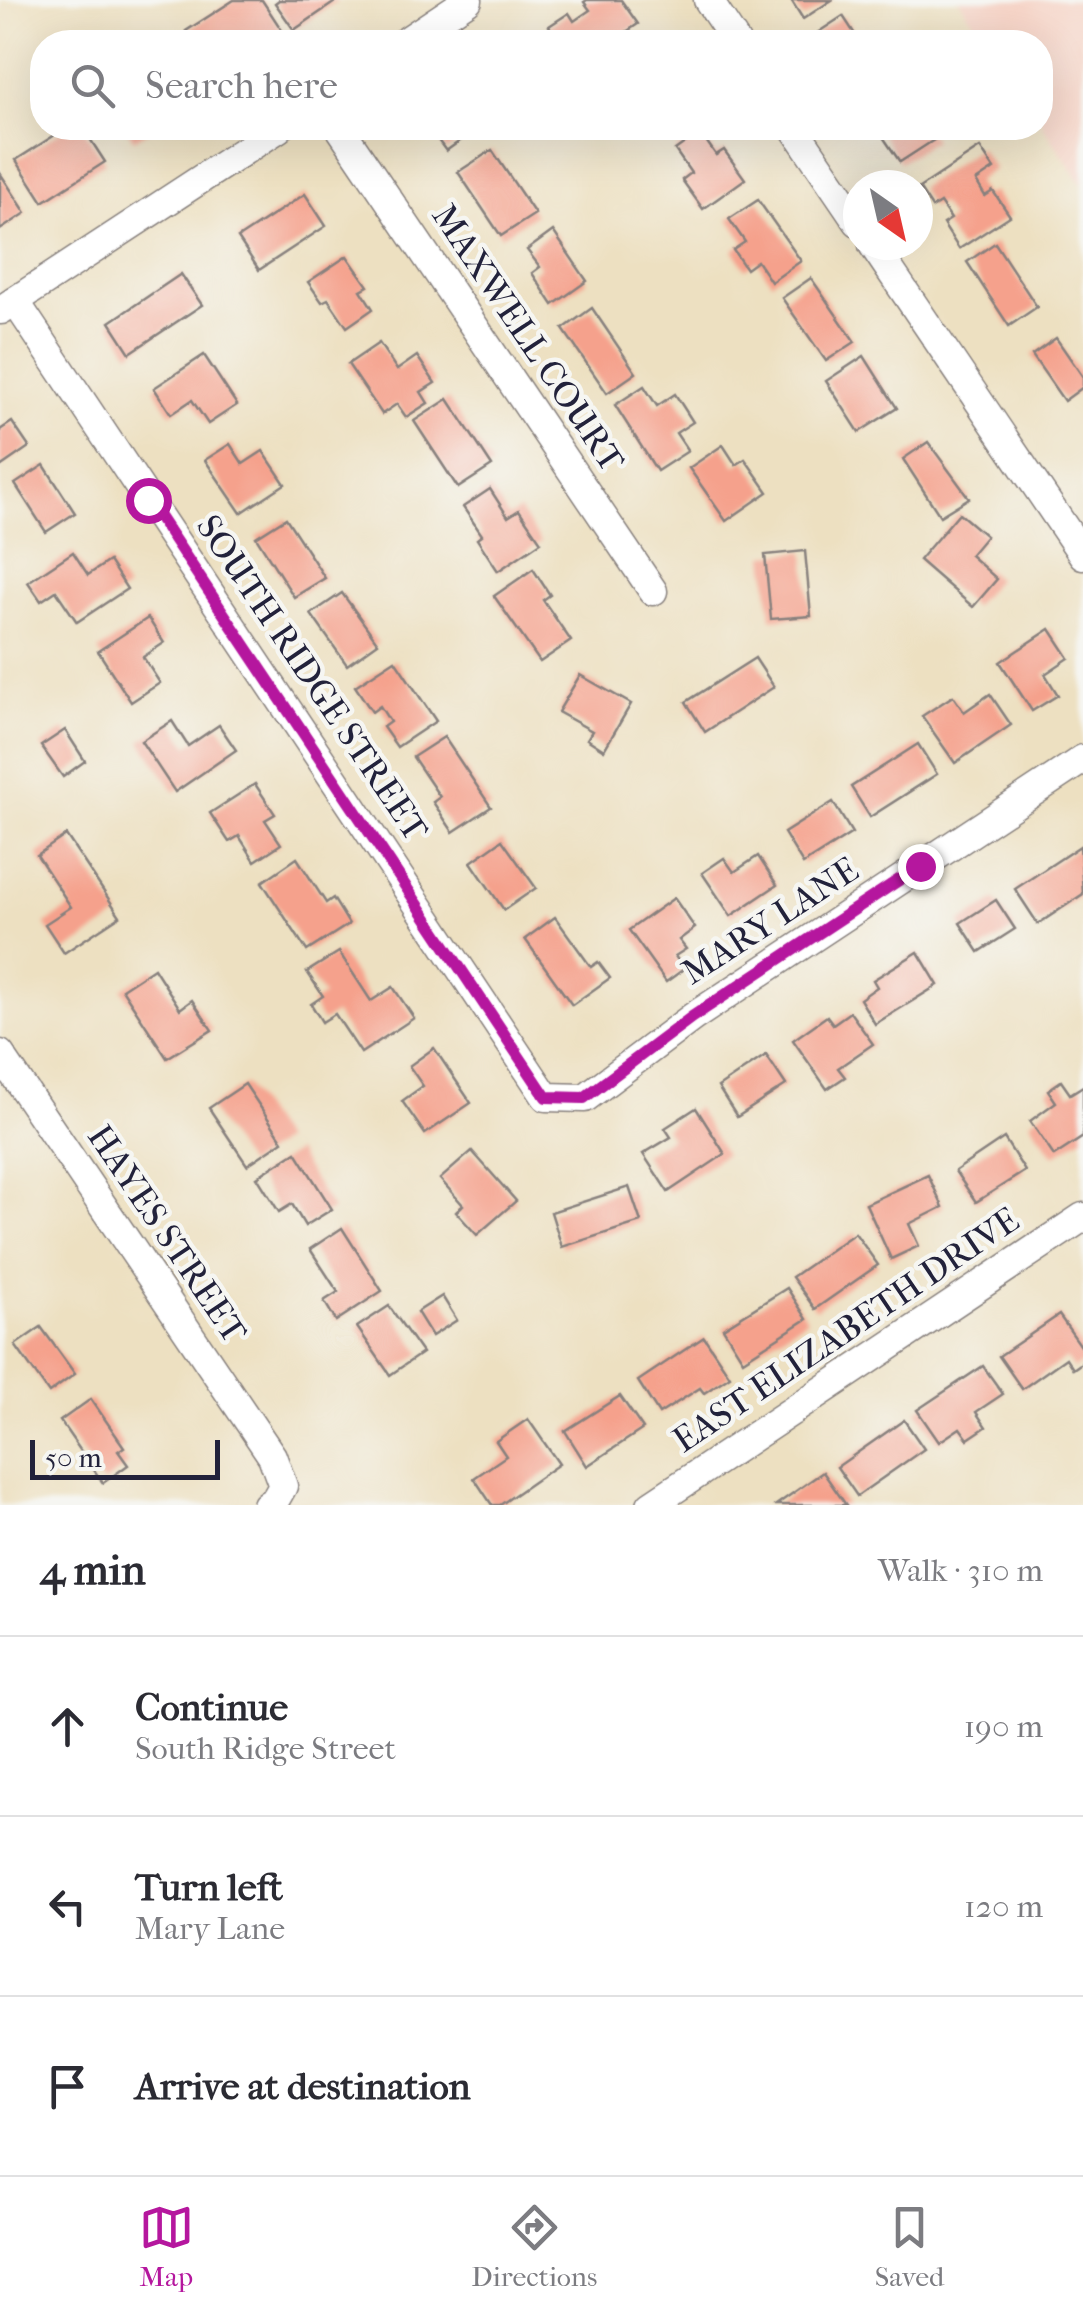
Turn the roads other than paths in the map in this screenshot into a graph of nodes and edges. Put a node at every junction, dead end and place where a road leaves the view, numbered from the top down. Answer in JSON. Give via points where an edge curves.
{"nodes":[{"id":1,"x":468,"y":0,"type":"edge"},
{"id":2,"x":708,"y":0,"type":"edge"},
{"id":3,"x":423,"y":30,"type":"edge"},
{"id":4,"x":728,"y":30,"type":"edge"},
{"id":5,"x":261,"y":140,"type":"edge"},
{"id":6,"x":348,"y":140,"type":"edge"},
{"id":7,"x":802,"y":140,"type":"edge"},
{"id":8,"x":843,"y":200,"type":"edge"},
{"id":9,"x":883,"y":260,"type":"edge"},
{"id":10,"x":7,"y":306,"type":"edge"},
{"id":11,"x":1083,"y":555,"type":"edge"},
{"id":12,"x":653,"y":591,"type":"dead end"},
{"id":13,"x":1083,"y":759,"type":"edge"},
{"id":14,"x":0,"y":1054,"type":"edge"},
{"id":15,"x":546,"y":1097,"type":"joint"},
{"id":16,"x":1083,"y":1216,"type":"edge"},
{"id":17,"x":268,"y":1505,"type":"edge"},
{"id":18,"x":651,"y":1505,"type":"edge"}],
"edges":[{"from":1,"to":3,"type":"street"},
{"from":2,"to":4,"type":"street"},
{"from":5,"to":10,"type":"street"},
{"from":6,"to":12,"type":"street","name":"MAXWELL COURT"},
{"from":7,"to":8,"type":"street"},
{"from":9,"to":11,"type":"street"},
{"from":10,"to":15,"type":"street","name":"SOUTH RIDGE STREET"},
{"from":13,"to":15,"type":"street","name":"MARY LANE","via":[[692,1017],[584,1098]]},
{"from":14,"to":17,"type":"street","name":"HAYES STREET","via":[[272,1456],[284,1486]]},
{"from":16,"to":18,"type":"street","name":"EAST ELIZABETH DRIVE"}]}
